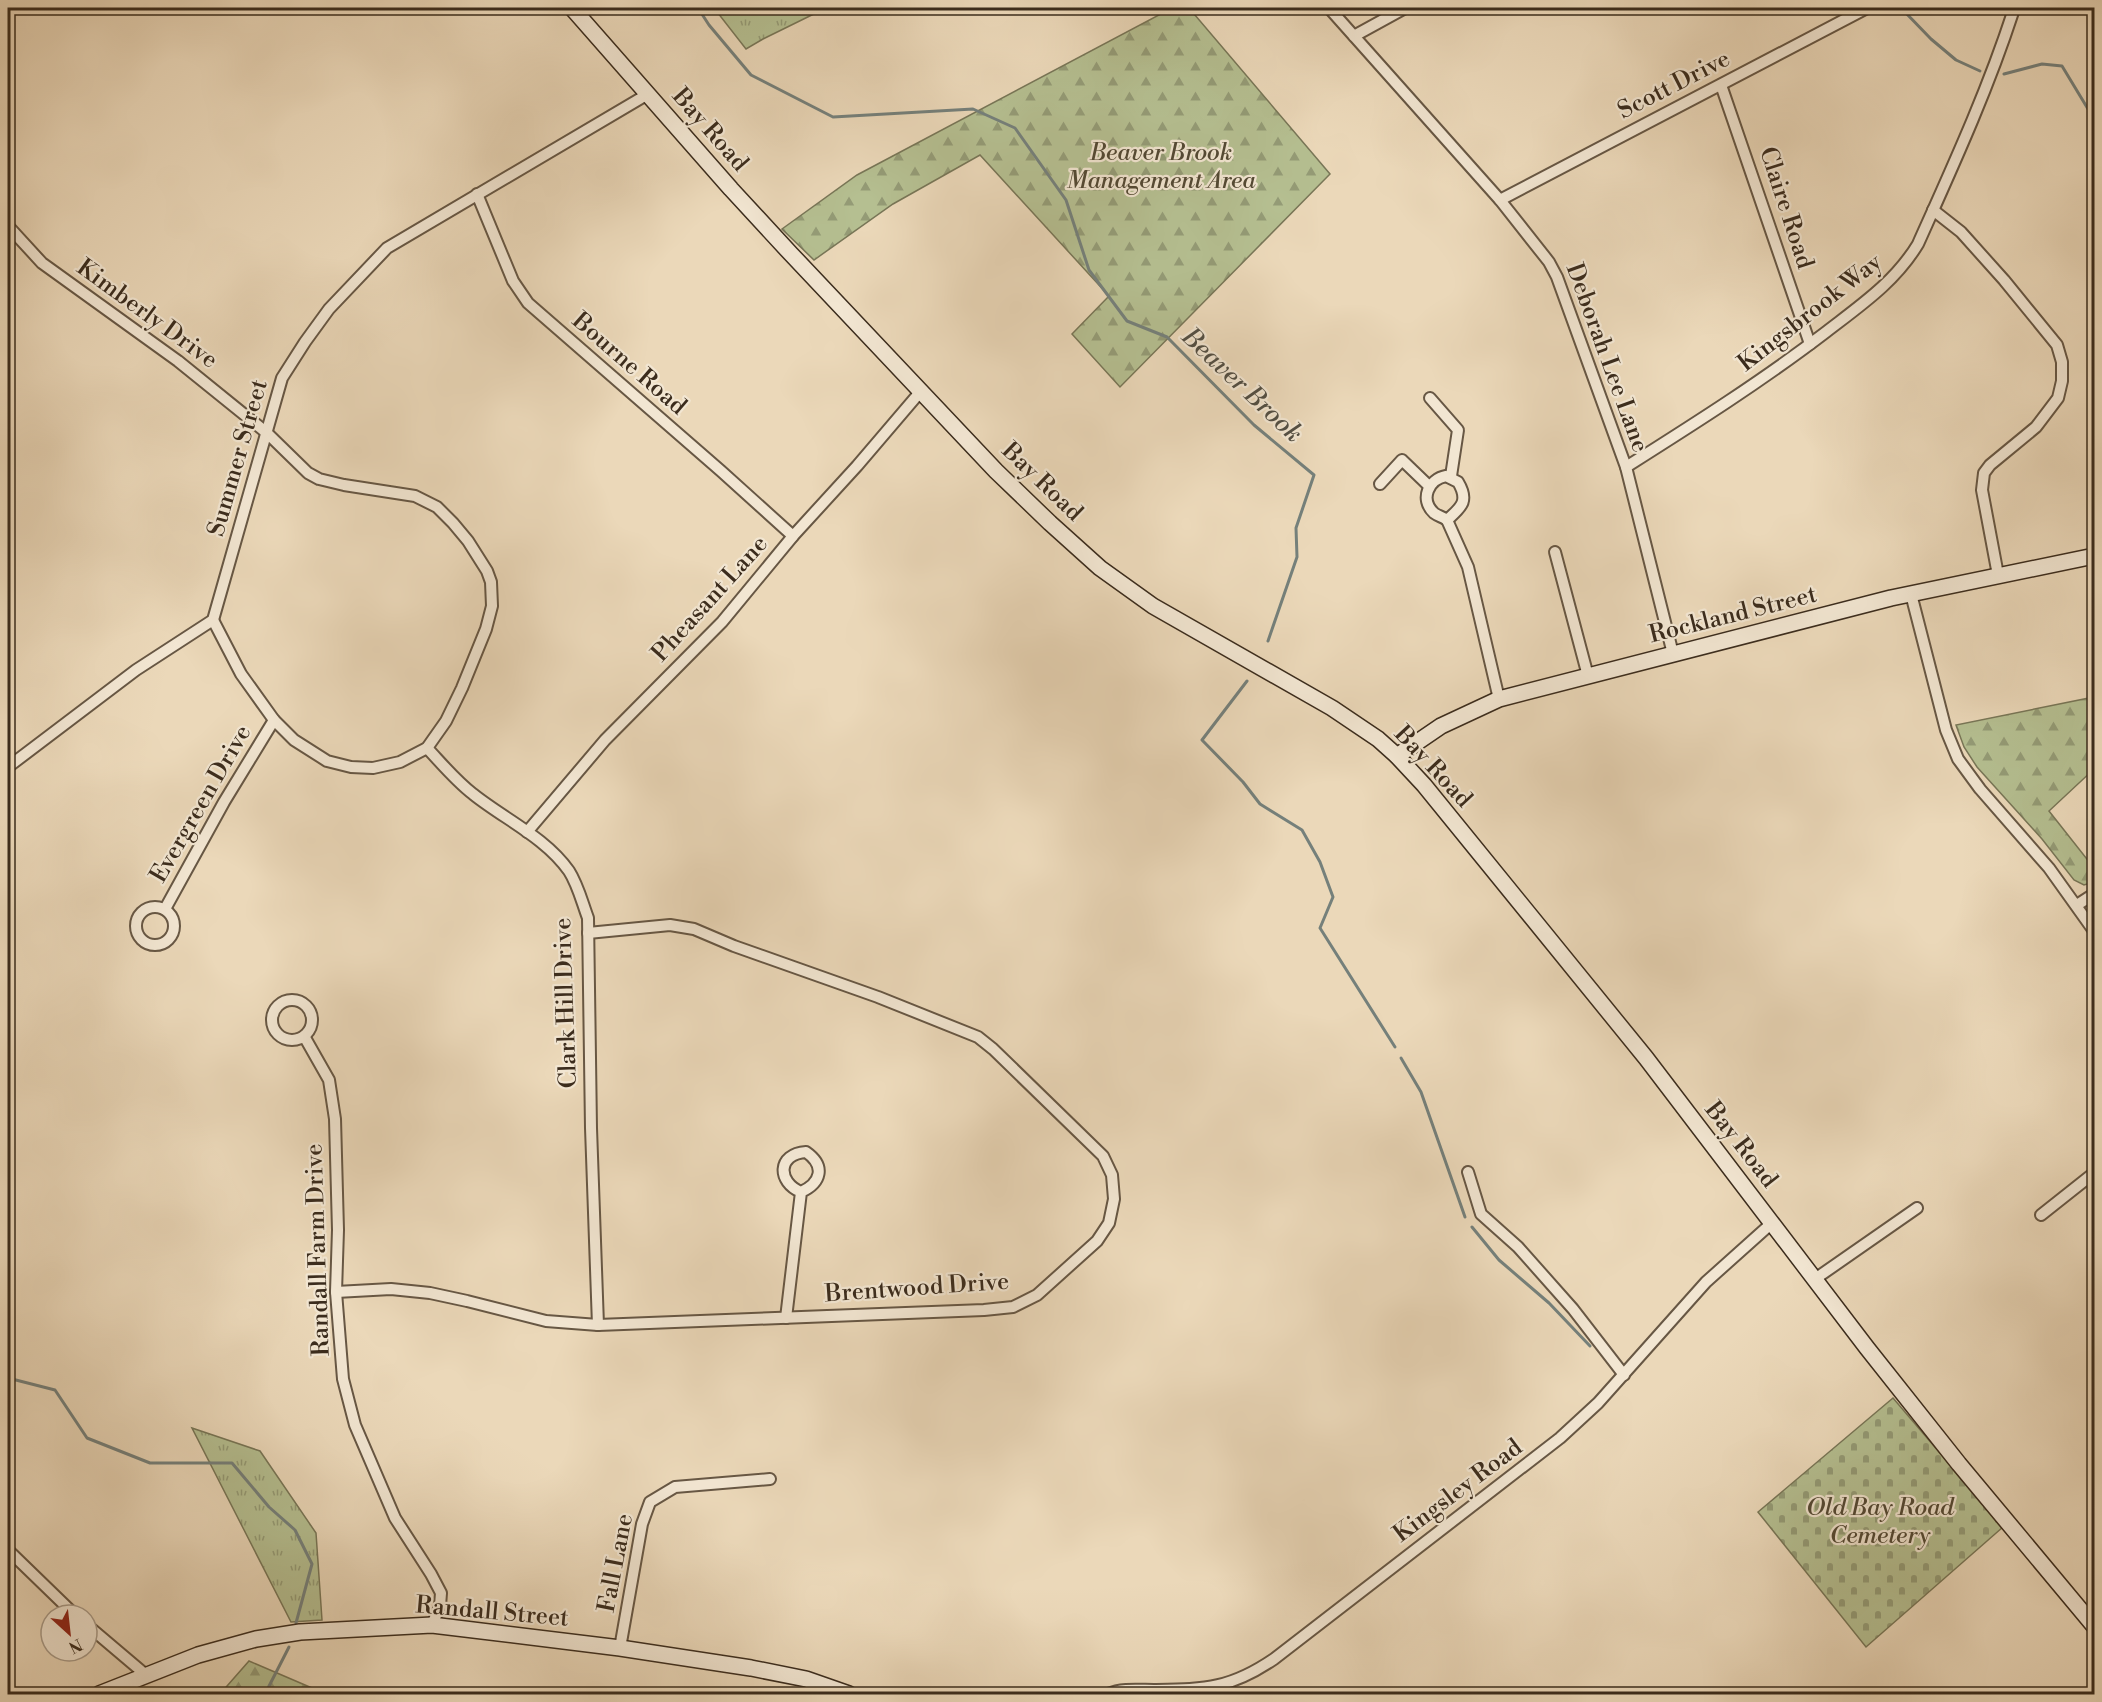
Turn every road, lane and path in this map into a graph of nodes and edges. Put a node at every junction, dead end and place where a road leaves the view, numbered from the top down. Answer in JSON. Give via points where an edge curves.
{"nodes":[{"id":1,"x":572,"y":8,"type":"edge"},
{"id":2,"x":1329,"y":8,"type":"edge"},
{"id":3,"x":1405,"y":8,"type":"edge"},
{"id":4,"x":1867,"y":8,"type":"edge"},
{"id":5,"x":2013,"y":8,"type":"edge"},
{"id":6,"x":1354,"y":36,"type":"junction"},
{"id":7,"x":1721,"y":85,"type":"junction"},
{"id":8,"x":648,"y":94,"type":"junction"},
{"id":9,"x":477,"y":194,"type":"junction"},
{"id":10,"x":1500,"y":200,"type":"junction"},
{"id":11,"x":1933,"y":210,"type":"junction"},
{"id":12,"x":8,"y":226,"type":"edge"},
{"id":13,"x":1810,"y":344,"type":"junction"},
{"id":14,"x":921,"y":391,"type":"junction"},
{"id":15,"x":1430,"y":398,"type":"dead end"},
{"id":16,"x":267,"y":433,"type":"junction"},
{"id":17,"x":1626,"y":467,"type":"junction"},
{"id":18,"x":1450,"y":476,"type":"junction"},
{"id":19,"x":1380,"y":484,"type":"dead end"},
{"id":20,"x":1429,"y":486,"type":"junction"},
{"id":21,"x":1447,"y":520,"type":"junction"},
{"id":22,"x":793,"y":536,"type":"junction"},
{"id":23,"x":1555,"y":552,"type":"dead end"},
{"id":24,"x":2094,"y":556,"type":"edge"},
{"id":25,"x":1998,"y":575,"type":"junction"},
{"id":26,"x":1911,"y":594,"type":"junction"},
{"id":27,"x":213,"y":620,"type":"junction"},
{"id":28,"x":1673,"y":654,"type":"junction"},
{"id":29,"x":1588,"y":676,"type":"junction"},
{"id":30,"x":1499,"y":699,"type":"junction"},
{"id":31,"x":274,"y":720,"type":"junction"},
{"id":32,"x":427,"y":748,"type":"junction"},
{"id":33,"x":1397,"y":756,"type":"junction"},
{"id":34,"x":8,"y":767,"type":"edge"},
{"id":35,"x":527,"y":832,"type":"junction"},
{"id":36,"x":2094,"y":894,"type":"edge"},
{"id":37,"x":2077,"y":905,"type":"junction"},
{"id":38,"x":165,"y":909,"type":"dead end"},
{"id":39,"x":2094,"y":931,"type":"edge"},
{"id":40,"x":588,"y":933,"type":"junction"},
{"id":41,"x":304,"y":1036,"type":"dead end"},
{"id":42,"x":1468,"y":1172,"type":"dead end"},
{"id":43,"x":2094,"y":1173,"type":"edge"},
{"id":44,"x":801,"y":1192,"type":"dead end"},
{"id":45,"x":1917,"y":1208,"type":"dead end"},
{"id":46,"x":2041,"y":1215,"type":"dead end"},
{"id":47,"x":1773,"y":1222,"type":"junction"},
{"id":48,"x":1815,"y":1279,"type":"junction"},
{"id":49,"x":336,"y":1292,"type":"junction"},
{"id":50,"x":786,"y":1318,"type":"junction"},
{"id":51,"x":598,"y":1325,"type":"junction"},
{"id":52,"x":1623,"y":1375,"type":"junction"},
{"id":53,"x":770,"y":1479,"type":"dead end"},
{"id":54,"x":8,"y":1550,"type":"edge"},
{"id":55,"x":63,"y":1603,"type":"edge"},
{"id":56,"x":432,"y":1625,"type":"junction"},
{"id":57,"x":2094,"y":1626,"type":"edge"},
{"id":58,"x":99,"y":1635,"type":"edge"},
{"id":59,"x":620,"y":1648,"type":"junction"},
{"id":60,"x":146,"y":1675,"type":"junction"},
{"id":61,"x":1110,"y":1694,"type":"edge"},
{"id":62,"x":99,"y":1695,"type":"edge"},
{"id":63,"x":849,"y":1695,"type":"edge"}],
"edges":[{"from":1,"to":8,"type":"main road","name":"Bay Road"},
{"from":2,"to":6,"type":"street","name":"Deborah Lee Lane"},
{"from":3,"to":6,"type":"street"},
{"from":4,"to":7,"type":"street","name":"Scott Drive"},
{"from":5,"to":11,"type":"street","name":"Kingsbrook Way","via":[[1978,107]]},
{"from":6,"to":10,"type":"street","name":"Deborah Lee Lane"},
{"from":7,"to":10,"type":"street","name":"Scott Drive"},
{"from":7,"to":13,"type":"street","name":"Claire Road"},
{"from":8,"to":9,"type":"street","name":"Summer Street"},
{"from":8,"to":14,"type":"main road","name":"Bay Road","via":[[790,254]]},
{"from":9,"to":16,"type":"street","name":"Summer Street","via":[[387,248],[328,309],[282,378]]},
{"from":9,"to":22,"type":"street","name":"Bourne Road","via":[[513,280],[528,303]]},
{"from":10,"to":17,"type":"street","name":"Deborah Lee Lane","via":[[1557,277]]},
{"from":11,"to":13,"type":"street","name":"Kingsbrook Way","via":[[1918,244],[1899,271],[1876,294]]},
{"from":11,"to":25,"type":"street","via":[[1961,232],[2004,280],[2056,345],[2062,362],[2058,398],[2036,427],[1984,473],[1982,490]]},
{"from":12,"to":16,"type":"street","name":"Kimberly Drive","via":[[42,263],[178,361]]},
{"from":13,"to":17,"type":"street","name":"Kingsbrook Way"},
{"from":14,"to":22,"type":"street","name":"Pheasant Lane"},
{"from":14,"to":33,"type":"main road","name":"Bay Road","via":[[996,471],[1100,568],[1153,606],[1332,708]]},
{"from":15,"to":18,"type":"street","via":[[1458,430]]},
{"from":16,"to":27,"type":"street","name":"Summer Street"},
{"from":16,"to":32,"type":"street","name":"Kimberly Drive","via":[[319,479],[428,501],[453,522],[487,571],[493,594],[486,629],[454,706]]},
{"from":17,"to":28,"type":"street","name":"Deborah Lee Lane"},
{"from":18,"to":20,"type":"street","via":[[1440,477]]},
{"from":18,"to":21,"type":"street","via":[[1461,485],[1463,499],[1460,510]]},
{"from":19,"to":20,"type":"street","via":[[1402,460]]},
{"from":20,"to":21,"type":"street","via":[[1429,504]]},
{"from":21,"to":30,"type":"street","via":[[1468,567]]},
{"from":22,"to":35,"type":"street","name":"Pheasant Lane","via":[[722,622],[605,740]]},
{"from":23,"to":29,"type":"street"},
{"from":24,"to":25,"type":"main road","name":"Rockland Street"},
{"from":25,"to":26,"type":"main road","name":"Rockland Street"},
{"from":26,"to":28,"type":"main road","name":"Rockland Street"},
{"from":26,"to":37,"type":"street","via":[[1946,730],[1958,759]]},
{"from":27,"to":31,"type":"street","via":[[241,674]]},
{"from":27,"to":34,"type":"street","via":[[136,670]]},
{"from":28,"to":29,"type":"main road","name":"Rockland Street"},
{"from":29,"to":30,"type":"main road","name":"Rockland Street"},
{"from":30,"to":33,"type":"main road","name":"Rockland Street","via":[[1441,726]]},
{"from":31,"to":32,"type":"street","via":[[294,740],[327,761],[351,767],[373,768],[400,762]]},
{"from":31,"to":38,"type":"street","name":"Evergreen Drive"},
{"from":32,"to":35,"type":"street","name":"Clark Hill Drive","via":[[470,792]]},
{"from":33,"to":47,"type":"main road","name":"Bay Road","via":[[1646,1058]]},
{"from":35,"to":40,"type":"street","name":"Clark Hill Drive","via":[[568,870],[582,899]]},
{"from":36,"to":37,"type":"street"},
{"from":37,"to":39,"type":"street"},
{"from":40,"to":50,"type":"street","name":"Brentwood Drive","via":[[670,925],[694,929],[978,1037],[1103,1156],[1112,1175],[1114,1199],[1109,1223],[1097,1240],[1037,1295],[1013,1307]]},
{"from":40,"to":51,"type":"street","name":"Clark Hill Drive"},
{"from":41,"to":49,"type":"street","name":"Randall Farm Drive","via":[[329,1080],[335,1119]]},
{"from":42,"to":52,"type":"street","via":[[1481,1214],[1541,1273]]},
{"from":43,"to":46,"type":"street"},
{"from":44,"to":50,"type":"street"},
{"from":45,"to":48,"type":"street"},
{"from":47,"to":48,"type":"main road","name":"Bay Road"},
{"from":47,"to":52,"type":"street","name":"Kingsley Road","via":[[1706,1282]]},
{"from":48,"to":57,"type":"main road","name":"Bay Road","via":[[1959,1464]]},
{"from":49,"to":51,"type":"street","name":"Brentwood Drive","via":[[392,1289],[430,1293],[546,1321]]},
{"from":49,"to":56,"type":"street","name":"Randall Farm Drive","via":[[343,1379],[355,1425],[395,1518],[441,1593]]},
{"from":50,"to":51,"type":"street","name":"Brentwood Drive"},
{"from":52,"to":61,"type":"street","name":"Kingsley Road","via":[[1560,1438],[1510,1479],[1251,1674],[1215,1686]]},
{"from":53,"to":59,"type":"street","name":"Fall Lane","via":[[675,1487],[650,1502],[642,1524]]},
{"from":54,"to":55,"type":"street"},
{"from":56,"to":59,"type":"main road","name":"Randall Street"},
{"from":56,"to":60,"type":"main road","name":"Randall Street","via":[[300,1632],[256,1639]]},
{"from":58,"to":60,"type":"street"},
{"from":59,"to":63,"type":"main road","name":"Randall Street","via":[[760,1670]]},
{"from":60,"to":62,"type":"main road","name":"Randall Street"}]}
